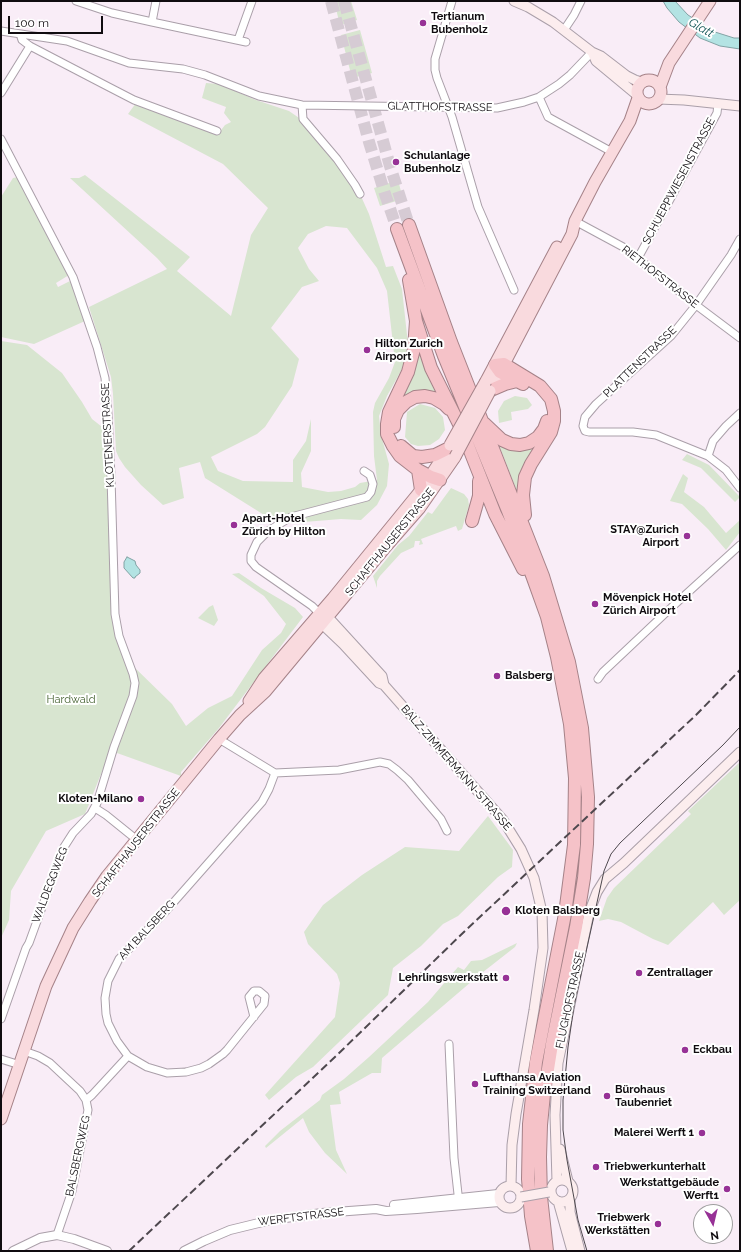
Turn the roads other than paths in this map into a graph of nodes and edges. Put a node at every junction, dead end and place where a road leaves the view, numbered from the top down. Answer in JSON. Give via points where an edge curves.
{"nodes":[{"id":1,"x":76,"y":1,"type":"edge"},
{"id":2,"x":156,"y":1,"type":"edge"},
{"id":3,"x":252,"y":1,"type":"edge"},
{"id":4,"x":452,"y":1,"type":"edge"},
{"id":5,"x":514,"y":1,"type":"edge"},
{"id":6,"x":581,"y":1,"type":"edge"},
{"id":7,"x":703,"y":1,"type":"edge"},
{"id":8,"x":710,"y":1,"type":"edge"},
{"id":9,"x":701,"y":14,"type":"junction"},
{"id":10,"x":152,"y":22,"type":"junction"},
{"id":11,"x":1,"y":30,"type":"edge"},
{"id":12,"x":564,"y":30,"type":"junction"},
{"id":13,"x":20,"y":34,"type":"junction"},
{"id":14,"x":238,"y":40,"type":"junction"},
{"id":15,"x":246,"y":42,"type":"dead end"},
{"id":16,"x":30,"y":46,"type":"junction"},
{"id":17,"x":592,"y":52,"type":"junction"},
{"id":18,"x":669,"y":63,"type":"junction"},
{"id":19,"x":645,"y":81,"type":"junction"},
{"id":20,"x":1,"y":93,"type":"edge"},
{"id":21,"x":637,"y":96,"type":"junction"},
{"id":22,"x":657,"y":96,"type":"junction"},
{"id":23,"x":539,"y":97,"type":"junction"},
{"id":24,"x":718,"y":104,"type":"junction"},
{"id":25,"x":302,"y":105,"type":"junction"},
{"id":26,"x":740,"y":106,"type":"edge"},
{"id":27,"x":448,"y":107,"type":"junction"},
{"id":28,"x":630,"y":121,"type":"junction"},
{"id":29,"x":217,"y":131,"type":"dead end"},
{"id":30,"x":1,"y":139,"type":"edge"},
{"id":31,"x":612,"y":152,"type":"junction"},
{"id":32,"x":360,"y":194,"type":"dead end"},
{"id":33,"x":575,"y":221,"type":"junction"},
{"id":34,"x":401,"y":227,"type":"junction"},
{"id":35,"x":740,"y":239,"type":"edge"},
{"id":36,"x":638,"y":258,"type":"junction"},
{"id":37,"x":514,"y":290,"type":"dead end"},
{"id":38,"x":696,"y":305,"type":"junction"},
{"id":39,"x":416,"y":321,"type":"junction"},
{"id":40,"x":740,"y":338,"type":"edge"},
{"id":41,"x":500,"y":367,"type":"junction"},
{"id":42,"x":517,"y":381,"type":"junction"},
{"id":43,"x":489,"y":388,"type":"junction"},
{"id":44,"x":453,"y":412,"type":"junction"},
{"id":45,"x":740,"y":413,"type":"edge"},
{"id":46,"x":481,"y":421,"type":"junction"},
{"id":47,"x":451,"y":450,"type":"junction"},
{"id":48,"x":413,"y":456,"type":"junction"},
{"id":49,"x":708,"y":456,"type":"junction"},
{"id":50,"x":477,"y":468,"type":"junction"},
{"id":51,"x":364,"y":470,"type":"dead end"},
{"id":52,"x":418,"y":470,"type":"junction"},
{"id":53,"x":435,"y":476,"type":"junction"},
{"id":54,"x":740,"y":488,"type":"edge"},
{"id":55,"x":421,"y":490,"type":"junction"},
{"id":56,"x":495,"y":514,"type":"junction"},
{"id":57,"x":528,"y":537,"type":"junction"},
{"id":58,"x":740,"y":545,"type":"edge"},
{"id":59,"x":546,"y":617,"type":"junction"},
{"id":60,"x":323,"y":618,"type":"junction"},
{"id":61,"x":598,"y":679,"type":"dead end"},
{"id":62,"x":219,"y":739,"type":"junction"},
{"id":63,"x":740,"y":745,"type":"edge"},
{"id":64,"x":740,"y":752,"type":"edge"},
{"id":65,"x":275,"y":773,"type":"junction"},
{"id":66,"x":95,"y":808,"type":"junction"},
{"id":67,"x":447,"y":831,"type":"dead end"},
{"id":68,"x":137,"y":840,"type":"junction"},
{"id":69,"x":612,"y":872,"type":"junction"},
{"id":70,"x":254,"y":1017,"type":"dead end"},
{"id":71,"x":1,"y":1019,"type":"edge"},
{"id":72,"x":449,"y":1044,"type":"dead end"},
{"id":73,"x":24,"y":1051,"type":"junction"},
{"id":74,"x":128,"y":1056,"type":"junction"},
{"id":75,"x":1,"y":1058,"type":"edge"},
{"id":76,"x":20,"y":1065,"type":"junction"},
{"id":77,"x":86,"y":1100,"type":"junction"},
{"id":78,"x":1,"y":1118,"type":"edge"},
{"id":79,"x":557,"y":1136,"type":"junction"},
{"id":80,"x":540,"y":1172,"type":"junction"},
{"id":81,"x":557,"y":1181,"type":"junction"},
{"id":82,"x":568,"y":1181,"type":"junction"},
{"id":83,"x":511,"y":1186,"type":"junction"},
{"id":84,"x":550,"y":1192,"type":"junction"},
{"id":85,"x":521,"y":1196,"type":"junction"},
{"id":86,"x":499,"y":1198,"type":"junction"},
{"id":87,"x":570,"y":1199,"type":"junction"},
{"id":88,"x":558,"y":1201,"type":"junction"},
{"id":89,"x":459,"y":1202,"type":"junction"},
{"id":90,"x":57,"y":1236,"type":"junction"},
{"id":91,"x":16,"y":1250,"type":"edge"},
{"id":92,"x":107,"y":1251,"type":"edge"},
{"id":93,"x":184,"y":1251,"type":"edge"},
{"id":94,"x":537,"y":1251,"type":"edge"},
{"id":95,"x":547,"y":1251,"type":"edge"},
{"id":96,"x":551,"y":1251,"type":"edge"},
{"id":97,"x":572,"y":1251,"type":"edge"},
{"id":98,"x":580,"y":1251,"type":"edge"}],
"edges":[{"from":1,"to":10,"type":"street"},
{"from":2,"to":10,"type":"street"},
{"from":3,"to":14,"type":"street"},
{"from":4,"to":27,"type":"street","via":[[435,70]]},
{"from":5,"to":12,"type":"main road","via":[[541,14]]},
{"from":6,"to":12,"type":"street"},
{"from":7,"to":9,"type":"main road","name":"SCHAFFHAUSERSTRASSE"},
{"from":8,"to":9,"type":"main road","name":"SCHAFFHAUSERSTRASSE"},
{"from":9,"to":18,"type":"main road","name":"SCHAFFHAUSERSTRASSE"},
{"from":10,"to":14,"type":"street"},
{"from":11,"to":13,"type":"street","name":"GLATTHOFSTRASSE"},
{"from":12,"to":17,"type":"main road"},
{"from":13,"to":16,"type":"street","via":[[22,40]]},
{"from":13,"to":25,"type":"street","name":"GLATTHOFSTRASSE","via":[[67,41],[129,63],[183,69],[259,96]]},
{"from":14,"to":15,"type":"street"},
{"from":16,"to":20,"type":"street"},
{"from":16,"to":29,"type":"street","via":[[134,100]]},
{"from":17,"to":19,"type":"main road","via":[[626,76]]},
{"from":17,"to":21,"type":"main road","via":[[596,61]]},
{"from":17,"to":23,"type":"street","name":"GLATTHOFSTRASSE","via":[[570,75]]},
{"from":18,"to":19,"type":"main road","name":"SCHAFFHAUSERSTRASSE"},
{"from":18,"to":22,"type":"main road","name":"SCHAFFHAUSERSTRASSE"},
{"from":19,"to":21,"type":"main road","name":"SCHAFFHAUSERSTRASSE","via":[[638,86]]},
{"from":19,"to":22,"type":"main road","via":[[655,82]]},
{"from":21,"to":22,"type":"main road","via":[[642,102]]},
{"from":21,"to":28,"type":"main road","name":"SCHAFFHAUSERSTRASSE"},
{"from":22,"to":24,"type":"main road"},
{"from":22,"to":28,"type":"main road","name":"SCHAFFHAUSERSTRASSE"},
{"from":23,"to":27,"type":"street","name":"GLATTHOFSTRASSE","via":[[496,108]]},
{"from":23,"to":31,"type":"street","via":[[548,117]]},
{"from":24,"to":26,"type":"main road"},
{"from":24,"to":36,"type":"street","name":"SCHUEPPWIESENSTRASSE","via":[[717,112]]},
{"from":25,"to":27,"type":"street","name":"GLATTHOFSTRASSE"},
{"from":25,"to":32,"type":"street","via":[[302,118],[337,159]]},
{"from":27,"to":37,"type":"street","via":[[478,207]]},
{"from":28,"to":31,"type":"main road","name":"SCHAFFHAUSERSTRASSE"},
{"from":30,"to":66,"type":"street","name":"KLOTENERSTRASSE","via":[[73,277],[105,378],[115,614],[119,636],[135,684]]},
{"from":31,"to":33,"type":"main road","name":"SCHAFFHAUSERSTRASSE"},
{"from":33,"to":36,"type":"street","name":"RIETHOFSTRASSE","via":[[624,247]]},
{"from":33,"to":41,"type":"main road","name":"SCHAFFHAUSERSTRASSE","via":[[566,231]]},
{"from":34,"to":39,"type":"highway"},
{"from":34,"to":46,"type":"highway","via":[[438,308]]},
{"from":34,"to":59,"type":"highway","via":[[444,356],[519,540]]},
{"from":35,"to":38,"type":"street","name":"PLATTENSTRASSE"},
{"from":36,"to":38,"type":"street","name":"RIETHOFSTRASSE"},
{"from":38,"to":40,"type":"street","name":"RIETHOFSTRASSE"},
{"from":38,"to":49,"type":"street","name":"PLATTENSTRASSE","via":[[671,336],[596,404],[585,417],[583,426],[588,432],[656,435]]},
{"from":39,"to":44,"type":"highway","via":[[431,368]]},
{"from":39,"to":52,"type":"highway","via":[[412,358],[387,418],[387,429],[388,438],[396,452]]},
{"from":41,"to":42,"type":"highway"},
{"from":41,"to":43,"type":"main road","name":"SCHAFFHAUSERSTRASSE"},
{"from":41,"to":57,"type":"highway","via":[[535,383],[544,390],[551,399],[554,411],[551,432],[529,468],[524,482],[523,502]]},
{"from":42,"to":43,"type":"highway"},
{"from":42,"to":46,"type":"highway","via":[[536,392],[545,404],[547,419],[541,434],[529,443],[511,444],[499,438]]},
{"from":43,"to":47,"type":"main road","name":"SCHAFFHAUSERSTRASSE","bridge":true},
{"from":44,"to":48,"type":"highway","via":[[442,402],[428,396],[408,400],[401,407],[394,419],[395,434],[400,445]]},
{"from":44,"to":50,"type":"highway"},
{"from":45,"to":49,"type":"street","via":[[713,441]]},
{"from":46,"to":57,"type":"highway"},
{"from":47,"to":48,"type":"highway","via":[[429,457]]},
{"from":47,"to":53,"type":"main road","name":"SCHAFFHAUSERSTRASSE"},
{"from":48,"to":53,"type":"highway"},
{"from":49,"to":54,"type":"street","via":[[726,470]]},
{"from":50,"to":56,"type":"highway"},
{"from":50,"to":56,"type":"highway","via":[[479,496],[472,521],[480,513]]},
{"from":51,"to":60,"type":"street","via":[[370,475],[373,484],[367,497],[291,517],[268,531],[257,542],[251,555],[251,561],[256,568],[312,606]]},
{"from":52,"to":53,"type":"highway"},
{"from":52,"to":55,"type":"highway"},
{"from":53,"to":55,"type":"main road","name":"SCHAFFHAUSERSTRASSE"},
{"from":53,"to":60,"type":"main road","name":"SCHAFFHAUSERSTRASSE","via":[[419,509]]},
{"from":55,"to":60,"type":"main road","name":"SCHAFFHAUSERSTRASSE","via":[[333,598]]},
{"from":56,"to":59,"type":"highway"},
{"from":57,"to":80,"type":"highway","via":[[554,609],[572,673],[582,728],[588,797],[584,878],[548,1067],[541,1125]]},
{"from":58,"to":61,"type":"street"},
{"from":59,"to":94,"type":"highway","via":[[570,724],[575,802],[574,845],[568,894],[540,1035],[530,1105],[528,1179]]},
{"from":60,"to":62,"type":"main road","name":"SCHAFFHAUSERSTRASSE","via":[[264,678],[240,715]]},
{"from":60,"to":83,"type":"main road","name":"BALZ-ZIMMERMANN-STRASSE","via":[[382,676],[384,685],[503,820],[529,864],[542,917],[543,948],[514,1131]]},
{"from":62,"to":65,"type":"street"},
{"from":62,"to":68,"type":"main road","name":"SCHAFFHAUSERSTRASSE"},
{"from":63,"to":69,"type":"main road","name":"FLUGHOFSTRASSE","via":[[615,862]]},
{"from":64,"to":69,"type":"main road","name":"FLUGHOFSTRASSE"},
{"from":65,"to":67,"type":"street","via":[[339,770],[380,762],[389,764],[408,780],[441,819]]},
{"from":65,"to":74,"type":"street","name":"AM BALSBERG","via":[[262,802],[113,968],[104,998],[106,1014],[112,1031]]},
{"from":66,"to":68,"type":"street"},
{"from":66,"to":71,"type":"street","name":"WALDEGGWEG","via":[[64,847]]},
{"from":68,"to":73,"type":"main road","name":"SCHAFFHAUSERSTRASSE","via":[[107,876],[73,928],[46,986]]},
{"from":69,"to":79,"type":"main road","name":"FLUGHOFSTRASSE","via":[[597,892],[589,913],[564,1028],[556,1088]]},
{"from":70,"to":74,"type":"street","name":"AM BALSBERG","via":[[223,1054],[209,1064],[193,1070],[178,1073],[159,1071],[146,1067]]},
{"from":72,"to":89,"type":"street","via":[[454,1158]]},
{"from":73,"to":76,"type":"main road","name":"SCHAFFHAUSERSTRASSE"},
{"from":73,"to":77,"type":"street","name":"BALSBERGWEG","via":[[50,1063]]},
{"from":74,"to":77,"type":"street","name":"BALSBERGWEG"},
{"from":75,"to":76,"type":"street"},
{"from":76,"to":78,"type":"main road","name":"SCHAFFHAUSERSTRASSE"},
{"from":77,"to":90,"type":"street","name":"BALSBERGWEG","via":[[88,1110],[72,1191]]},
{"from":79,"to":81,"type":"main road","name":"FLUGHOFSTRASSE"},
{"from":79,"to":82,"type":"main road","name":"FLUGHOFSTRASSE"},
{"from":80,"to":95,"type":"highway"},
{"from":80,"to":96,"type":"highway"},
{"from":81,"to":82,"type":"main road"},
{"from":81,"to":84,"type":"main road","via":[[552,1185]]},
{"from":82,"to":87,"type":"main road","via":[[573,1189]]},
{"from":83,"to":85,"type":"main road","via":[[519,1190]]},
{"from":83,"to":86,"type":"main road","via":[[504,1187]]},
{"from":84,"to":85,"type":"main road","bridge":true},
{"from":84,"to":88,"type":"main road"},
{"from":85,"to":86,"type":"main road","via":[[518,1204],[512,1208],[504,1207]]},
{"from":86,"to":89,"type":"street","name":"WERFTSTRASSE"},
{"from":87,"to":88,"type":"main road"},
{"from":87,"to":98,"type":"main road","via":[[571,1217]]},
{"from":88,"to":97,"type":"main road"},
{"from":89,"to":93,"type":"street","name":"WERFTSTRASSE","via":[[386,1211],[376,1209],[271,1220],[230,1230]]},
{"from":90,"to":91,"type":"street","via":[[40,1238]]},
{"from":90,"to":92,"type":"street","via":[[74,1239]]}]}
